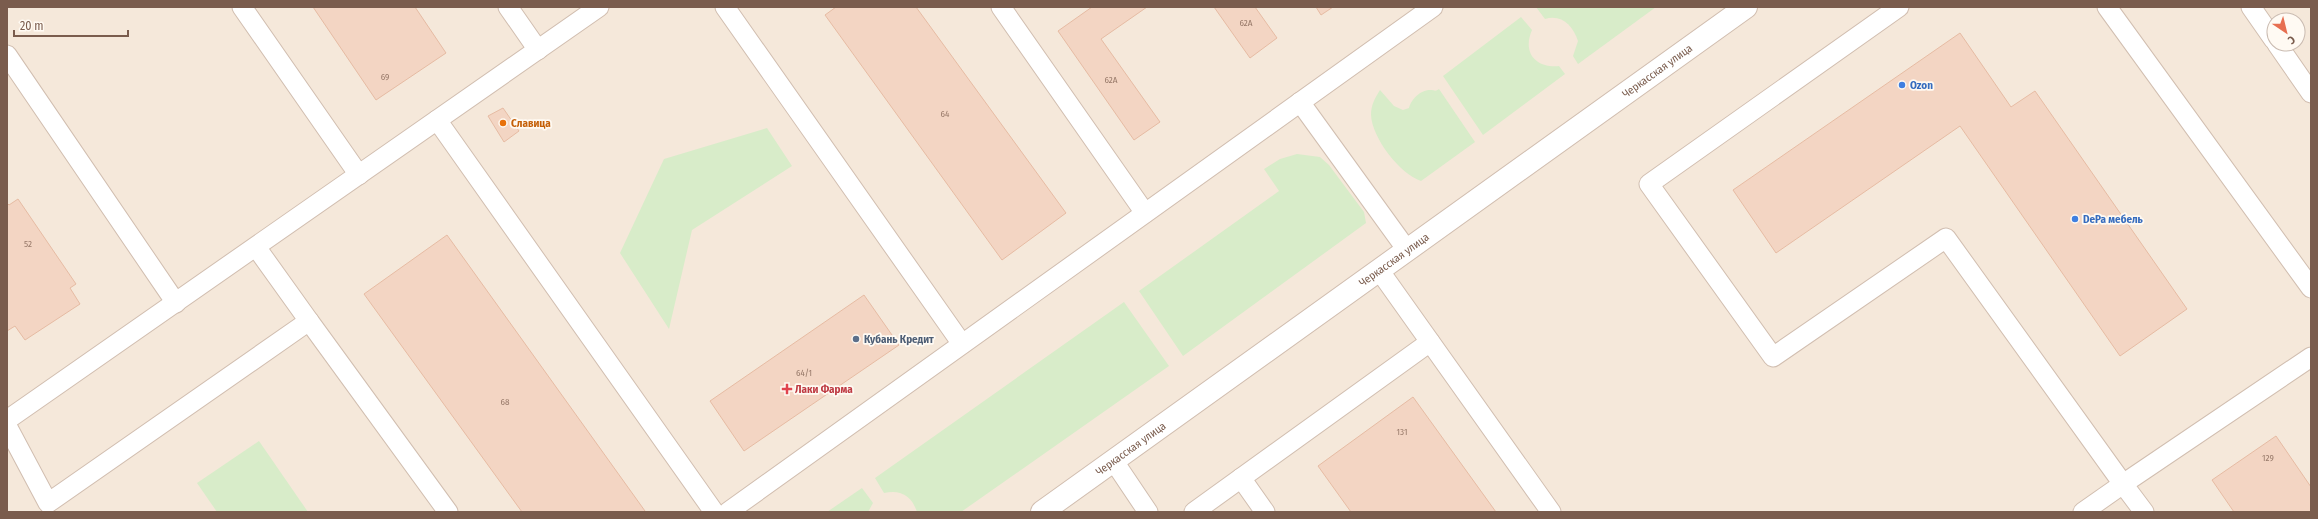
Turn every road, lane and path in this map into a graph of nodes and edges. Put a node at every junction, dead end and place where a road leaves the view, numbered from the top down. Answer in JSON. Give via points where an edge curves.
{"nodes":[{"id":1,"x":242,"y":7,"type":"edge"},
{"id":2,"x":508,"y":7,"type":"edge"},
{"id":3,"x":598,"y":7,"type":"edge"},
{"id":4,"x":725,"y":7,"type":"edge"},
{"id":5,"x":1000,"y":7,"type":"edge"},
{"id":6,"x":1433,"y":7,"type":"edge"},
{"id":7,"x":1746,"y":7,"type":"edge"},
{"id":8,"x":1899,"y":7,"type":"edge"},
{"id":9,"x":2107,"y":7,"type":"edge"},
{"id":10,"x":2251,"y":7,"type":"edge"},
{"id":11,"x":2266,"y":29,"type":"edge"},
{"id":12,"x":538,"y":50,"type":"junction"},
{"id":13,"x":2283,"y":52,"type":"edge"},
{"id":14,"x":7,"y":55,"type":"edge"},
{"id":15,"x":2311,"y":93,"type":"edge"},
{"id":16,"x":1300,"y":102,"type":"junction"},
{"id":17,"x":437,"y":120,"type":"junction"},
{"id":18,"x":359,"y":174,"type":"junction"},
{"id":19,"x":1144,"y":213,"type":"junction"},
{"id":20,"x":256,"y":246,"type":"junction"},
{"id":21,"x":1407,"y":250,"type":"junction"},
{"id":22,"x":1379,"y":270,"type":"junction"},
{"id":23,"x":2311,"y":288,"type":"edge"},
{"id":24,"x":176,"y":303,"type":"junction"},
{"id":25,"x":309,"y":321,"type":"junction"},
{"id":26,"x":1430,"y":342,"type":"junction"},
{"id":27,"x":962,"y":344,"type":"junction"},
{"id":28,"x":2311,"y":357,"type":"edge"},
{"id":29,"x":7,"y":420,"type":"edge"},
{"id":30,"x":7,"y":426,"type":"edge"},
{"id":31,"x":1113,"y":460,"type":"junction"},
{"id":32,"x":1241,"y":478,"type":"junction"},
{"id":33,"x":2123,"y":484,"type":"junction"},
{"id":34,"x":46,"y":509,"type":"edge"},
{"id":35,"x":448,"y":512,"type":"edge"},
{"id":36,"x":714,"y":512,"type":"edge"},
{"id":37,"x":728,"y":512,"type":"edge"},
{"id":38,"x":1042,"y":512,"type":"edge"},
{"id":39,"x":1148,"y":512,"type":"edge"},
{"id":40,"x":1194,"y":512,"type":"edge"},
{"id":41,"x":1264,"y":512,"type":"edge"},
{"id":42,"x":1551,"y":512,"type":"edge"},
{"id":43,"x":2083,"y":512,"type":"edge"},
{"id":44,"x":2144,"y":512,"type":"edge"}],
"edges":[{"from":1,"to":18,"type":"lane"},
{"from":2,"to":12,"type":"lane"},
{"from":3,"to":12,"type":"lane"},
{"from":4,"to":27,"type":"lane"},
{"from":5,"to":19,"type":"lane"},
{"from":6,"to":16,"type":"lane"},
{"from":7,"to":21,"type":"street","name":"Черкасская улица"},
{"from":8,"to":33,"type":"lane","via":[[1649,184],[1773,357],[1946,238]]},
{"from":9,"to":23,"type":"lane"},
{"from":10,"to":11,"type":"lane"},
{"from":12,"to":17,"type":"lane"},
{"from":13,"to":15,"type":"lane"},
{"from":14,"to":24,"type":"lane"},
{"from":16,"to":19,"type":"lane"},
{"from":16,"to":21,"type":"lane"},
{"from":17,"to":18,"type":"lane"},
{"from":17,"to":36,"type":"lane"},
{"from":18,"to":20,"type":"lane"},
{"from":19,"to":27,"type":"lane"},
{"from":20,"to":24,"type":"lane"},
{"from":20,"to":25,"type":"lane"},
{"from":21,"to":22,"type":"street","name":"Черкасская улица"},
{"from":22,"to":26,"type":"lane"},
{"from":22,"to":31,"type":"street","name":"Черкасская улица"},
{"from":24,"to":29,"type":"lane"},
{"from":25,"to":34,"type":"lane"},
{"from":25,"to":35,"type":"lane"},
{"from":26,"to":32,"type":"lane"},
{"from":26,"to":42,"type":"lane"},
{"from":27,"to":37,"type":"lane"},
{"from":28,"to":33,"type":"lane"},
{"from":30,"to":34,"type":"lane"},
{"from":31,"to":38,"type":"street","name":"Черкасская улица"},
{"from":31,"to":39,"type":"lane"},
{"from":32,"to":40,"type":"lane"},
{"from":32,"to":41,"type":"lane"},
{"from":33,"to":43,"type":"lane"},
{"from":33,"to":44,"type":"lane"}]}
